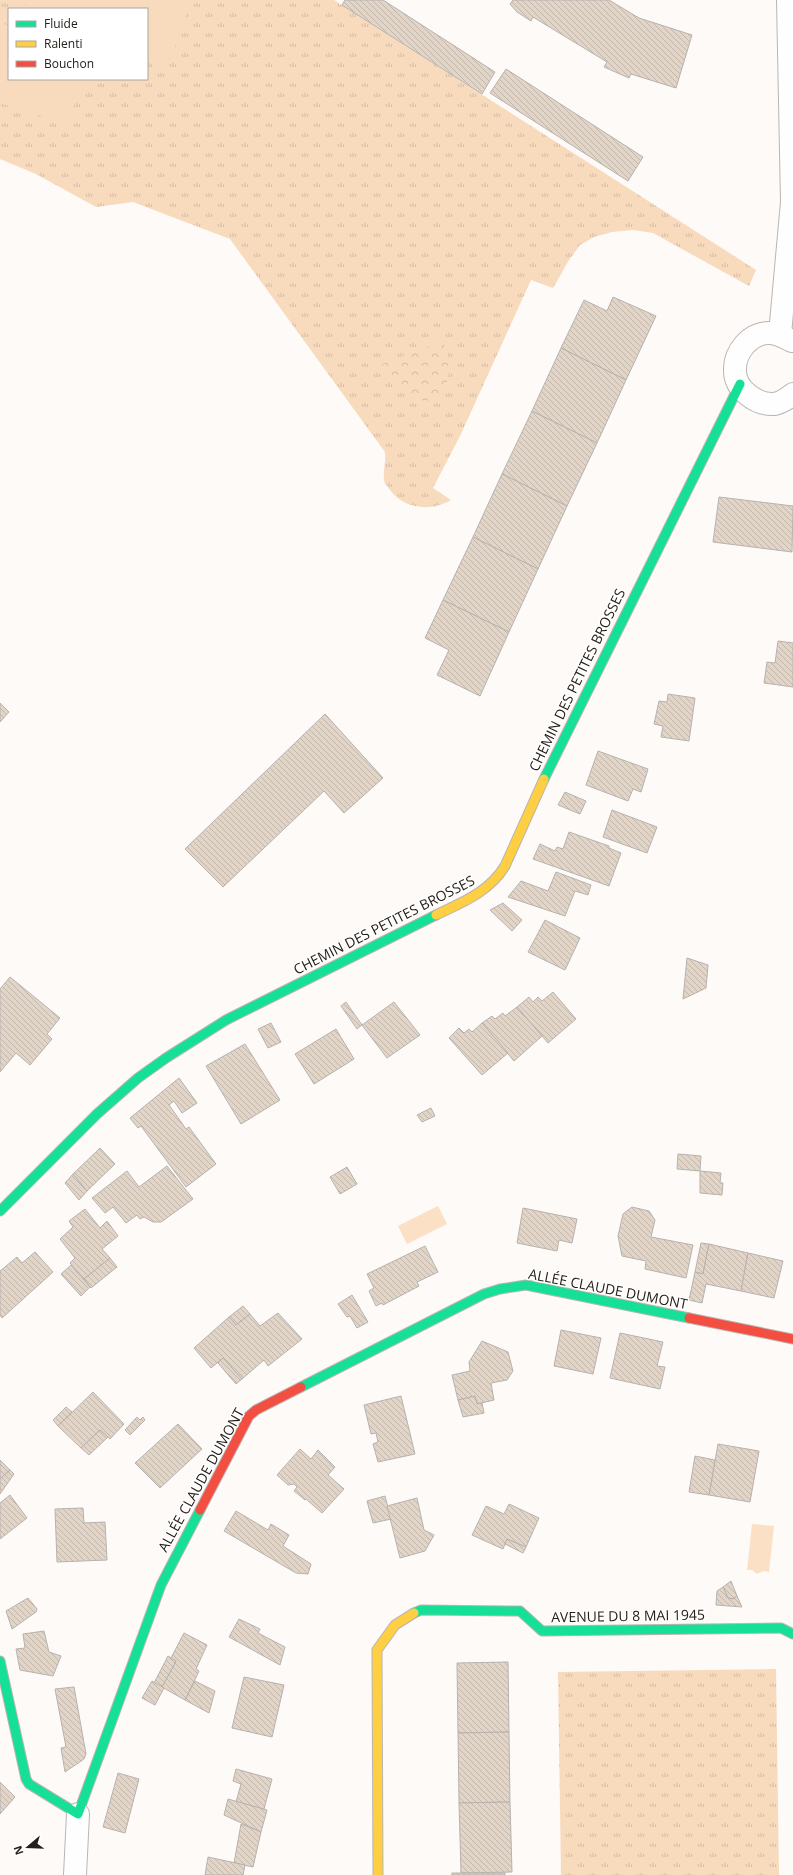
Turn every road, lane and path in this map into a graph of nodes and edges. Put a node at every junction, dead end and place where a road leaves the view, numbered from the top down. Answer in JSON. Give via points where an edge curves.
{"nodes":[{"id":1,"x":788,"y":0,"type":"edge"},
{"id":2,"x":790,"y":261,"type":"edge"},
{"id":3,"x":787,"y":338,"type":"edge"},
{"id":4,"x":740,"y":384,"type":"junction"},
{"id":5,"x":793,"y":394,"type":"edge"},
{"id":6,"x":0,"y":1210,"type":"edge"},
{"id":7,"x":793,"y":1339,"type":"edge"},
{"id":8,"x":793,"y":1634,"type":"edge"},
{"id":9,"x":0,"y":1661,"type":"edge"},
{"id":10,"x":78,"y":1814,"type":"junction"},
{"id":11,"x":76,"y":1875,"type":"edge"},
{"id":12,"x":378,"y":1875,"type":"edge"}],
"edges":[{"from":1,"to":2,"type":"street","via":[[792,202]]},
{"from":2,"to":3,"type":"street"},
{"from":3,"to":4,"type":"street","via":[[767,333],[754,337],[743,345],[735,371]]},
{"from":4,"to":5,"type":"street","via":[[747,395],[773,404]]},
{"from":4,"to":6,"type":"street","name":"CHEMIN DES PETITES BROSSES","via":[[559,747],[497,879],[474,896],[226,1020],[190,1042],[112,1100]]},
{"from":7,"to":10,"type":"street","name":"ALLÉE CLAUDE DUMONT","via":[[526,1286],[513,1286],[484,1294],[256,1410],[249,1416],[168,1570]]},
{"from":8,"to":12,"type":"street","name":"AVENUE DU 8 MAI 1945","via":[[781,1628],[542,1631],[520,1611],[422,1610],[407,1614],[388,1631],[377,1650]]},
{"from":9,"to":10,"type":"street","via":[[26,1779],[29,1784]]},
{"from":10,"to":11,"type":"street"}]}
